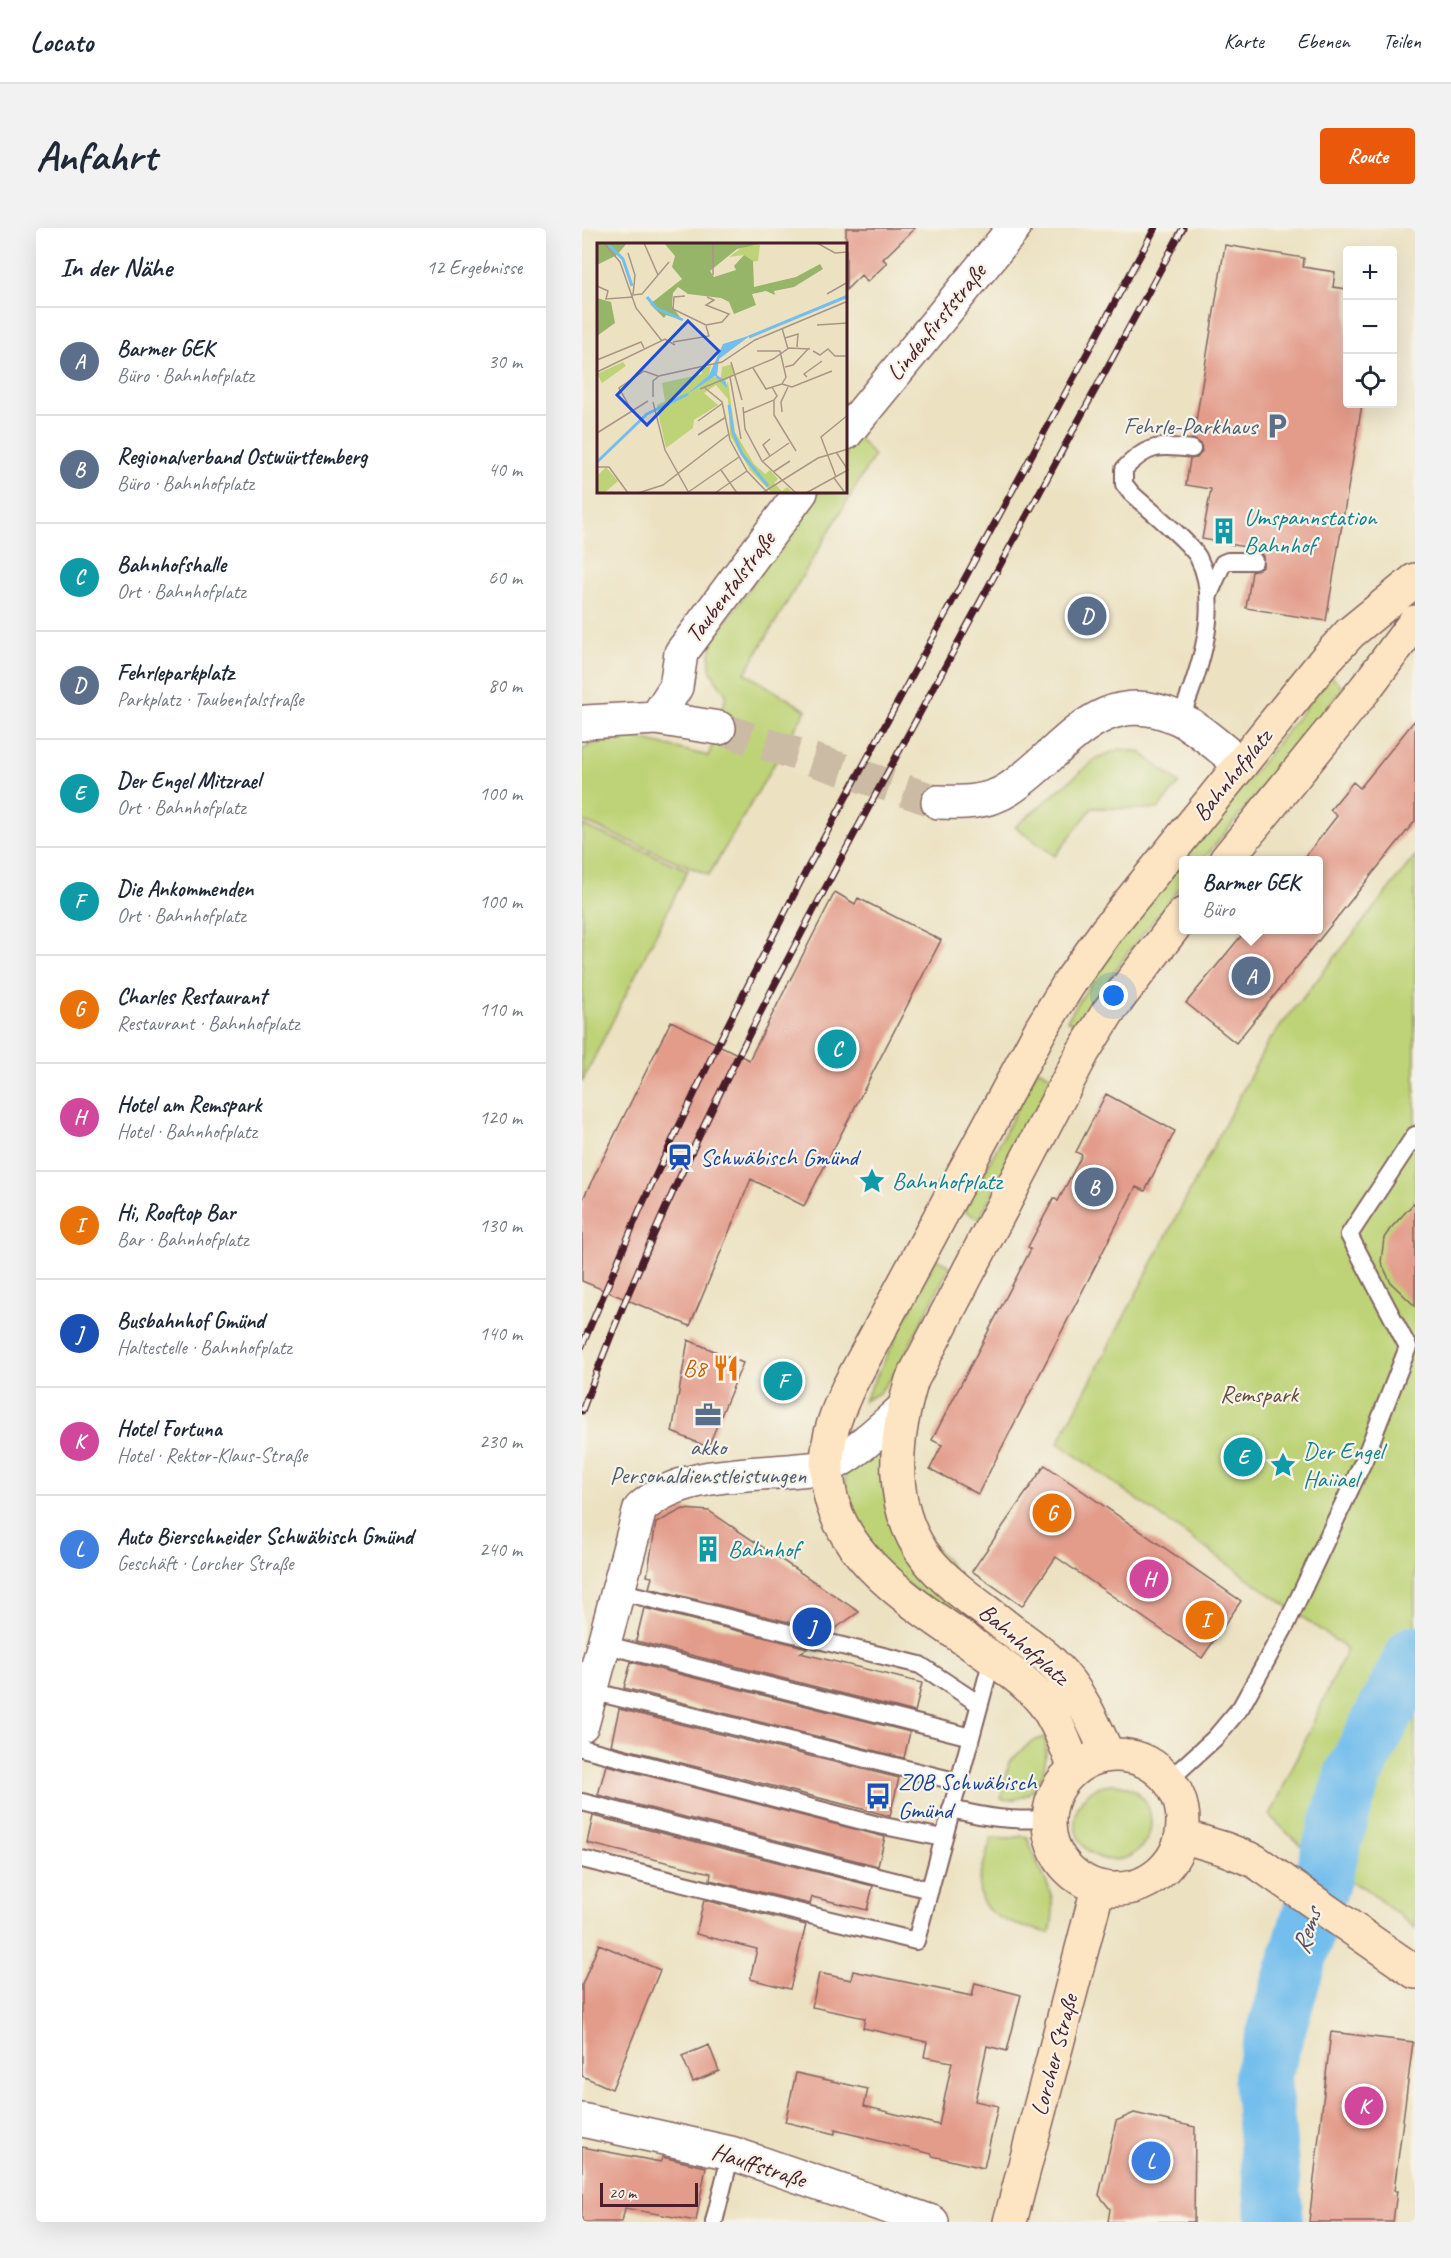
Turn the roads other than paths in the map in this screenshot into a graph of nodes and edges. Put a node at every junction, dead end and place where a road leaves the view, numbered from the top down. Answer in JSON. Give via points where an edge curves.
{"nodes":[{"id":1,"x":1014,"y":228,"type":"edge"},
{"id":2,"x":852,"y":425,"type":"edge"},
{"id":3,"x":1192,"y":449,"type":"dead end"},
{"id":4,"x":800,"y":494,"type":"edge"},
{"id":5,"x":1254,"y":561,"type":"dead end"},
{"id":6,"x":1415,"y":580,"type":"edge"},
{"id":7,"x":1209,"y":595,"type":"junction"},
{"id":8,"x":1415,"y":622,"type":"edge"},
{"id":9,"x":656,"y":718,"type":"junction"},
{"id":10,"x":1180,"y":719,"type":"junction"},
{"id":11,"x":582,"y":724,"type":"edge"},
{"id":12,"x":718,"y":728,"type":"tunnel mouth"},
{"id":13,"x":1241,"y":764,"type":"junction"},
{"id":14,"x":938,"y":802,"type":"tunnel mouth"},
{"id":15,"x":1230,"y":856,"type":"edge"},
{"id":16,"x":1179,"y":920,"type":"edge"},
{"id":17,"x":1415,"y":1135,"type":"edge"},
{"id":18,"x":903,"y":1409,"type":"junction"},
{"id":19,"x":827,"y":1467,"type":"junction"},
{"id":20,"x":618,"y":1591,"type":"junction"},
{"id":21,"x":603,"y":1644,"type":"junction"},
{"id":22,"x":992,"y":1659,"type":"junction"},
{"id":23,"x":591,"y":1691,"type":"junction"},
{"id":24,"x":980,"y":1704,"type":"junction"},
{"id":25,"x":582,"y":1725,"type":"edge"},
{"id":26,"x":971,"y":1737,"type":"junction"},
{"id":27,"x":582,"y":1749,"type":"edge"},
{"id":28,"x":1108,"y":1755,"type":"junction"},
{"id":29,"x":1075,"y":1768,"type":"junction"},
{"id":30,"x":1169,"y":1780,"type":"junction"},
{"id":31,"x":959,"y":1782,"type":"junction"},
{"id":32,"x":582,"y":1802,"type":"edge"},
{"id":33,"x":951,"y":1809,"type":"junction"},
{"id":34,"x":1048,"y":1819,"type":"junction"},
{"id":35,"x":1182,"y":1836,"type":"junction"},
{"id":36,"x":943,"y":1838,"type":"junction"},
{"id":37,"x":582,"y":1858,"type":"edge"},
{"id":38,"x":1098,"y":1888,"type":"junction"},
{"id":39,"x":930,"y":1890,"type":"junction"},
{"id":40,"x":1415,"y":1972,"type":"edge"},
{"id":41,"x":582,"y":2120,"type":"edge"},
{"id":42,"x":731,"y":2153,"type":"junction"},
{"id":43,"x":714,"y":2222,"type":"edge"},
{"id":44,"x":932,"y":2222,"type":"edge"},
{"id":45,"x":1010,"y":2222,"type":"edge"}],
"edges":[{"from":1,"to":2,"type":"street","name":"Lindenfirststraße"},
{"from":3,"to":7,"type":"lane","via":[[1164,445],[1144,450],[1124,469],[1124,484],[1197,556]]},
{"from":4,"to":9,"type":"street","name":"Taubentalstraße","via":[[681,653],[676,687]]},
{"from":5,"to":7,"type":"lane","via":[[1223,563]]},
{"from":6,"to":13,"type":"main road","name":"Bahnhofplatz","via":[[1350,633]]},
{"from":7,"to":10,"type":"lane","via":[[1196,680]]},
{"from":8,"to":15,"type":"main road","name":"Bahnhofplatz"},
{"from":9,"to":11,"type":"street"},
{"from":9,"to":12,"type":"street"},
{"from":10,"to":13,"type":"street"},
{"from":10,"to":14,"type":"street","via":[[1149,708],[1115,710],[1085,725],[1008,790],[971,803]]},
{"from":13,"to":19,"type":"main road","name":"Bahnhofplatz","via":[[1107,930],[1041,1029],[848,1388],[832,1427]]},
{"from":16,"to":18,"type":"main road","name":"Bahnhofplatz","via":[[1121,994],[1083,1052],[912,1380]]},
{"from":17,"to":30,"type":"lane","via":[[1349,1235],[1408,1347],[1364,1460],[1286,1624],[1241,1707],[1215,1738]]},
{"from":18,"to":19,"type":"street","via":[[872,1437]]},
{"from":18,"to":28,"type":"main road","name":"Bahnhofplatz","via":[[898,1442],[902,1507],[919,1548],[948,1579],[1053,1663],[1085,1704]]},
{"from":19,"to":20,"type":"street","via":[[722,1477],[687,1484],[652,1498],[640,1509]]},
{"from":19,"to":22,"type":"main road","name":"Bahnhofplatz","via":[[829,1488],[851,1544],[905,1598]]},
{"from":20,"to":21,"type":"street"},
{"from":20,"to":24,"type":"lane","via":[[920,1665]]},
{"from":21,"to":23,"type":"street"},
{"from":21,"to":26,"type":"lane"},
{"from":22,"to":24,"type":"lane"},
{"from":22,"to":29,"type":"main road","name":"Bahnhofplatz","via":[[1044,1704]]},
{"from":23,"to":25,"type":"street"},
{"from":23,"to":31,"type":"lane"},
{"from":24,"to":26,"type":"lane"},
{"from":26,"to":31,"type":"lane"},
{"from":27,"to":36,"type":"lane"},
{"from":28,"to":29,"type":"main road"},
{"from":28,"to":30,"type":"main road","via":[[1142,1759]]},
{"from":29,"to":34,"type":"main road","via":[[1056,1790]]},
{"from":30,"to":35,"type":"main road","via":[[1182,1807]]},
{"from":31,"to":33,"type":"lane"},
{"from":32,"to":39,"type":"lane"},
{"from":33,"to":34,"type":"lane","via":[[1012,1821]]},
{"from":33,"to":36,"type":"lane"},
{"from":34,"to":38,"type":"main road","via":[[1051,1842],[1061,1863]]},
{"from":35,"to":38,"type":"main road","via":[[1171,1861],[1143,1884],[1121,1890]]},
{"from":35,"to":40,"type":"main road","via":[[1241,1855],[1267,1869]]},
{"from":36,"to":39,"type":"lane"},
{"from":37,"to":39,"type":"lane","via":[[916,1941]]},
{"from":38,"to":45,"type":"main road","name":"Lorcher Straße"},
{"from":41,"to":42,"type":"street","name":"Hauffstraße"},
{"from":42,"to":43,"type":"lane"},
{"from":42,"to":44,"type":"street","name":"Hauffstraße"}]}
